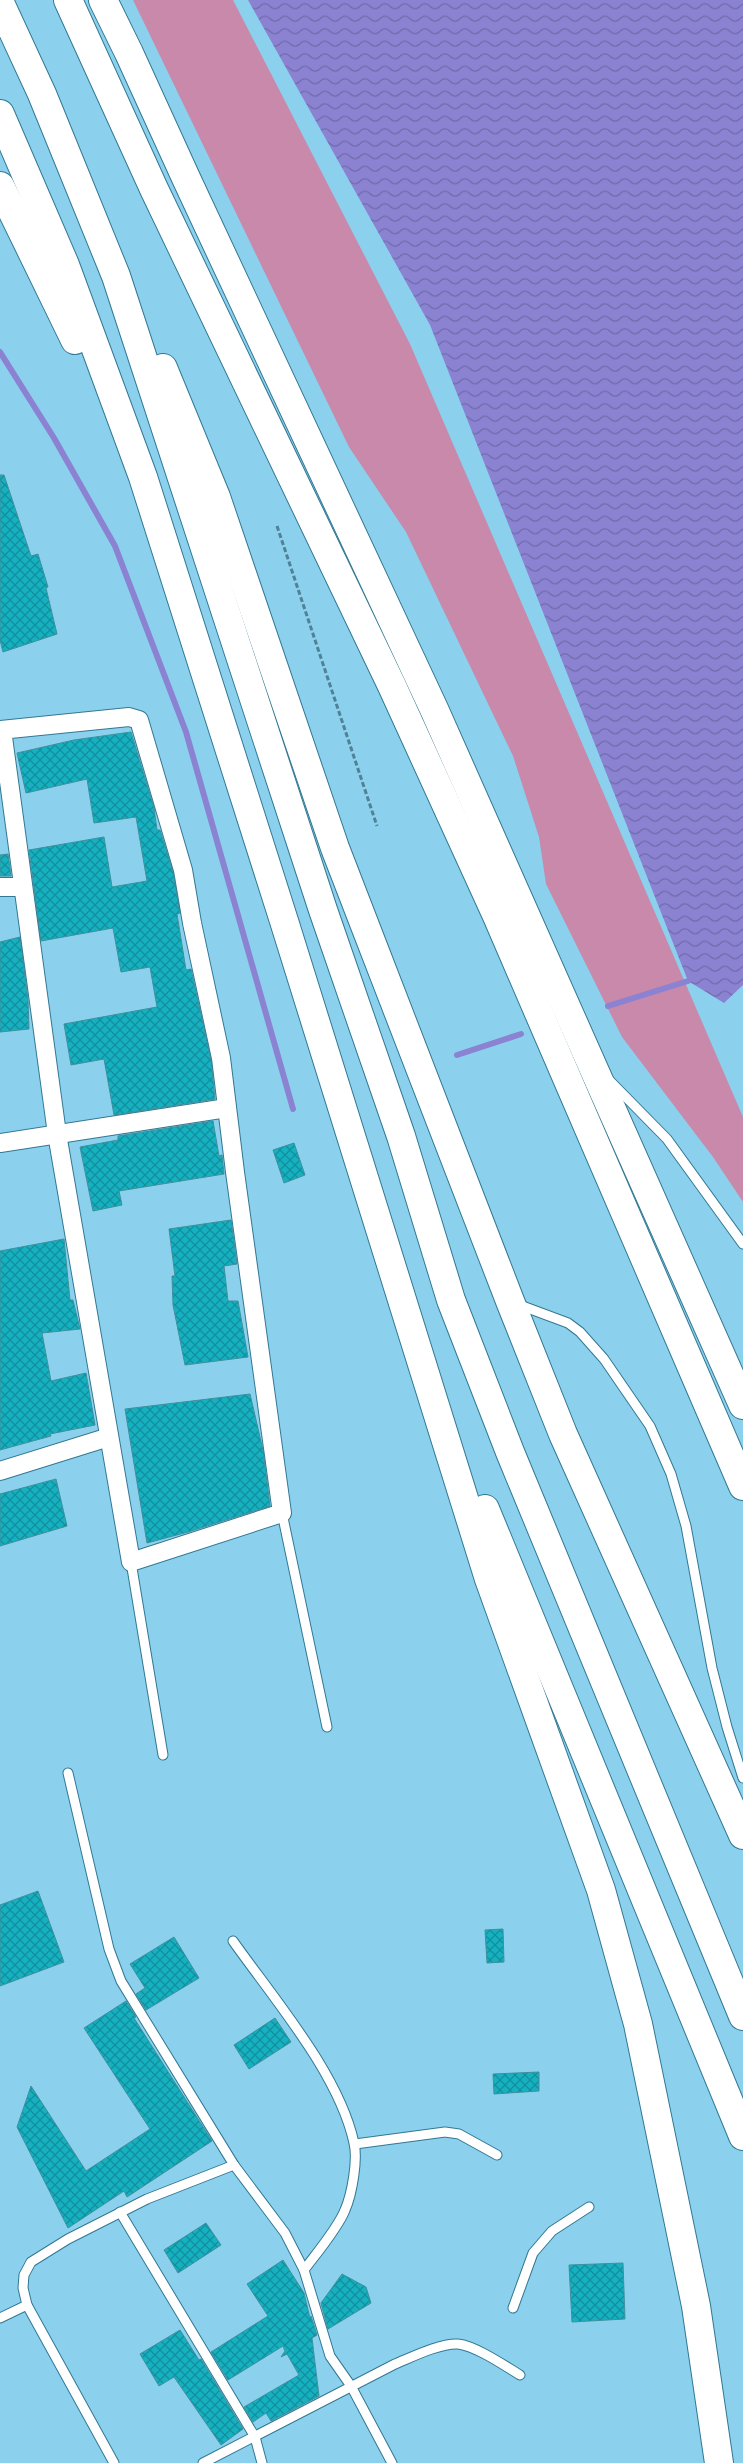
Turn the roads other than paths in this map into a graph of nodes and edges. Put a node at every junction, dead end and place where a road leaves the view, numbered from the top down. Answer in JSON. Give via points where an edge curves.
{"nodes":[{"id":1,"x":68,"y":0,"type":"edge"},
{"id":2,"x":103,"y":0,"type":"edge"},
{"id":3,"x":0,"y":3,"type":"edge"},
{"id":4,"x":0,"y":114,"type":"edge"},
{"id":5,"x":0,"y":186,"type":"edge"},
{"id":6,"x":116,"y":276,"type":"junction"},
{"id":7,"x":142,"y":477,"type":"junction"},
{"id":8,"x":1,"y":730,"type":"edge"},
{"id":9,"x":0,"y":887,"type":"edge"},
{"id":10,"x":22,"y":887,"type":"junction"},
{"id":11,"x":588,"y":1060,"type":"junction"},
{"id":12,"x":227,"y":1108,"type":"junction"},
{"id":13,"x":57,"y":1134,"type":"junction"},
{"id":14,"x":0,"y":1143,"type":"edge"},
{"id":15,"x":743,"y":1244,"type":"edge"},
{"id":16,"x":510,"y":1301,"type":"junction"},
{"id":17,"x":408,"y":1317,"type":"junction"},
{"id":18,"x":743,"y":1404,"type":"edge"},
{"id":19,"x":109,"y":1437,"type":"junction"},
{"id":20,"x":0,"y":1471,"type":"edge"},
{"id":21,"x":743,"y":1486,"type":"edge"},
{"id":22,"x":282,"y":1513,"type":"junction"},
{"id":23,"x":130,"y":1562,"type":"junction"},
{"id":24,"x":327,"y":1726,"type":"dead end"},
{"id":25,"x":163,"y":1755,"type":"dead end"},
{"id":26,"x":68,"y":1773,"type":"dead end"},
{"id":27,"x":743,"y":1778,"type":"edge"},
{"id":28,"x":743,"y":1835,"type":"edge"},
{"id":29,"x":233,"y":1941,"type":"dead end"},
{"id":30,"x":743,"y":2016,"type":"edge"},
{"id":31,"x":743,"y":2136,"type":"edge"},
{"id":32,"x":355,"y":2144,"type":"junction"},
{"id":33,"x":497,"y":2155,"type":"dead end"},
{"id":34,"x":234,"y":2165,"type":"junction"},
{"id":35,"x":589,"y":2207,"type":"dead end"},
{"id":36,"x":120,"y":2212,"type":"junction"},
{"id":37,"x":304,"y":2270,"type":"junction"},
{"id":38,"x":27,"y":2305,"type":"junction"},
{"id":39,"x":513,"y":2308,"type":"dead end"},
{"id":40,"x":0,"y":2318,"type":"edge"},
{"id":41,"x":520,"y":2375,"type":"dead end"},
{"id":42,"x":351,"y":2386,"type":"junction"},
{"id":43,"x":255,"y":2437,"type":"junction"},
{"id":44,"x":114,"y":2463,"type":"edge"},
{"id":45,"x":203,"y":2463,"type":"edge"},
{"id":46,"x":262,"y":2463,"type":"edge"},
{"id":47,"x":392,"y":2463,"type":"edge"},
{"id":48,"x":719,"y":2463,"type":"edge"}],
"edges":[{"from":1,"to":21,"type":"highway","via":[[497,916]]},
{"from":2,"to":11,"type":"highway","via":[[430,700]]},
{"from":3,"to":6,"type":"highway","via":[[57,129]]},
{"from":4,"to":7,"type":"highway","via":[[64,265]]},
{"from":5,"to":7,"type":"highway"},
{"from":6,"to":16,"type":"highway","via":[[172,385],[216,498],[335,848]]},
{"from":6,"to":30,"type":"highway","via":[[323,910],[402,1136],[451,1300],[510,1452]]},
{"from":7,"to":17,"type":"highway"},
{"from":8,"to":10,"type":"street"},
{"from":8,"to":12,"type":"street","via":[[130,717],[139,720],[184,870],[221,1058]]},
{"from":9,"to":10,"type":"street"},
{"from":10,"to":13,"type":"street"},
{"from":11,"to":15,"type":"lane","via":[[666,1139]]},
{"from":11,"to":18,"type":"highway"},
{"from":12,"to":13,"type":"street"},
{"from":12,"to":22,"type":"street"},
{"from":13,"to":14,"type":"street"},
{"from":13,"to":19,"type":"street"},
{"from":16,"to":27,"type":"lane","via":[[568,1323],[580,1332],[604,1359],[650,1426],[671,1474],[686,1526],[712,1668],[726,1727]]},
{"from":16,"to":28,"type":"highway","via":[[563,1434]]},
{"from":17,"to":31,"type":"highway"},
{"from":17,"to":48,"type":"highway","via":[[490,1579],[601,1890],[638,2024],[696,2306]]},
{"from":19,"to":20,"type":"street"},
{"from":19,"to":23,"type":"street"},
{"from":22,"to":23,"type":"street"},
{"from":22,"to":24,"type":"lane"},
{"from":23,"to":25,"type":"lane"},
{"from":26,"to":34,"type":"lane","via":[[108,1949],[121,1981]]},
{"from":29,"to":32,"type":"lane","via":[[315,2056],[339,2101]]},
{"from":32,"to":33,"type":"lane","via":[[445,2132],[459,2134]]},
{"from":32,"to":37,"type":"lane","via":[[354,2178],[345,2211]]},
{"from":34,"to":36,"type":"lane"},
{"from":34,"to":37,"type":"lane","via":[[286,2233]]},
{"from":35,"to":39,"type":"lane","via":[[552,2231],[533,2253]]},
{"from":36,"to":38,"type":"lane","via":[[31,2262],[24,2274]]},
{"from":36,"to":43,"type":"lane"},
{"from":37,"to":42,"type":"lane","via":[[330,2356]]},
{"from":38,"to":40,"type":"lane"},
{"from":38,"to":44,"type":"lane"},
{"from":41,"to":42,"type":"lane","via":[[489,2356],[458,2344],[428,2351]]},
{"from":42,"to":43,"type":"lane"},
{"from":42,"to":47,"type":"lane"},
{"from":43,"to":45,"type":"lane"},
{"from":43,"to":46,"type":"lane"}]}
